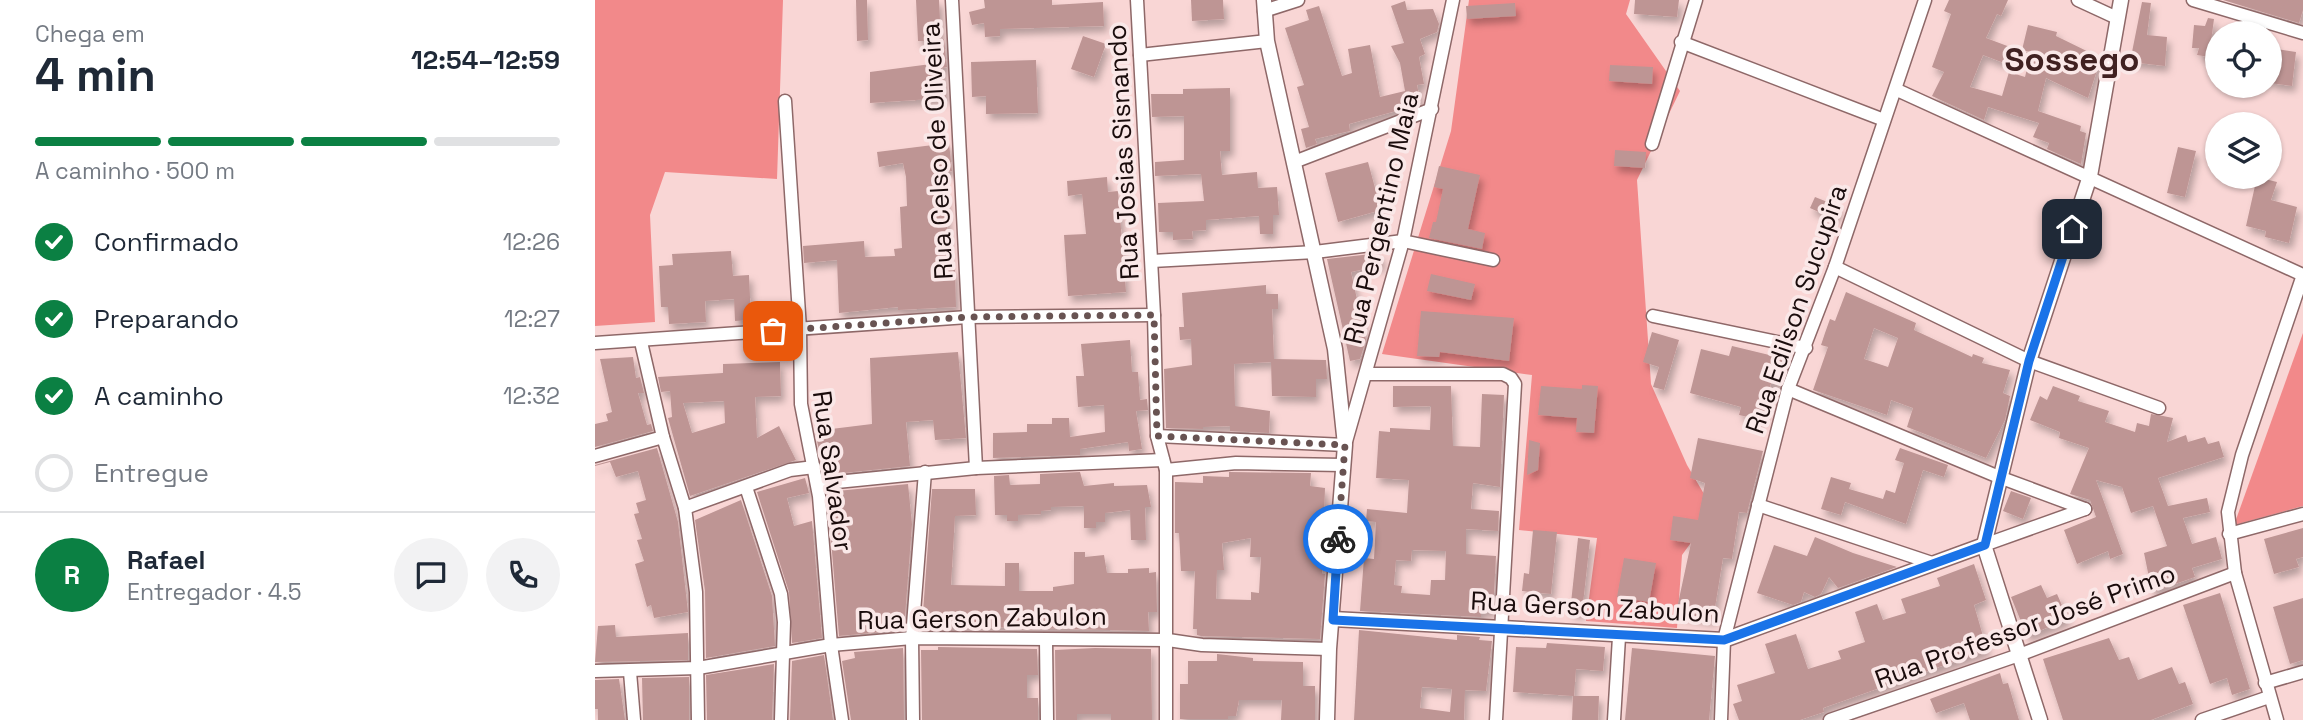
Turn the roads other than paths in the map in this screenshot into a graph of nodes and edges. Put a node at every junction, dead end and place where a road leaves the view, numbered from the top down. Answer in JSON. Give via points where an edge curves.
{"nodes":[{"id":1,"x":952,"y":0,"type":"edge"},
{"id":2,"x":1137,"y":0,"type":"edge"},
{"id":3,"x":1298,"y":0,"type":"edge"},
{"id":4,"x":1453,"y":0,"type":"edge"},
{"id":5,"x":1696,"y":0,"type":"edge"},
{"id":6,"x":1925,"y":0,"type":"edge"},
{"id":7,"x":2078,"y":0,"type":"edge"},
{"id":8,"x":2121,"y":0,"type":"edge"},
{"id":9,"x":2193,"y":0,"type":"edge"},
{"id":10,"x":1264,"y":6,"type":"edge"},
{"id":11,"x":2117,"y":18,"type":"junction"},
{"id":12,"x":2303,"y":33,"type":"edge"},
{"id":13,"x":1268,"y":41,"type":"junction"},
{"id":14,"x":1681,"y":42,"type":"junction"},
{"id":15,"x":1140,"y":55,"type":"junction"},
{"id":16,"x":1897,"y":90,"type":"junction"},
{"id":17,"x":785,"y":101,"type":"dead end"},
{"id":18,"x":1432,"y":109,"type":"junction"},
{"id":19,"x":1884,"y":120,"type":"junction"},
{"id":20,"x":1651,"y":144,"type":"dead end"},
{"id":21,"x":1294,"y":162,"type":"junction"},
{"id":22,"x":2090,"y":176,"type":"junction"},
{"id":23,"x":1403,"y":242,"type":"junction"},
{"id":24,"x":1315,"y":252,"type":"junction"},
{"id":25,"x":1493,"y":260,"type":"dead end"},
{"id":26,"x":1152,"y":261,"type":"junction"},
{"id":27,"x":1835,"y":267,"type":"junction"},
{"id":28,"x":2303,"y":275,"type":"edge"},
{"id":29,"x":1154,"y":315,"type":"junction"},
{"id":30,"x":1653,"y":316,"type":"dead end"},
{"id":31,"x":968,"y":317,"type":"junction"},
{"id":32,"x":800,"y":329,"type":"junction"},
{"id":33,"x":641,"y":342,"type":"junction"},
{"id":34,"x":595,"y":344,"type":"edge"},
{"id":35,"x":1806,"y":348,"type":"junction"},
{"id":36,"x":2029,"y":361,"type":"junction"},
{"id":37,"x":1367,"y":374,"type":"junction"},
{"id":38,"x":1788,"y":389,"type":"junction"},
{"id":39,"x":2159,"y":408,"type":"dead end"},
{"id":40,"x":1157,"y":436,"type":"junction"},
{"id":41,"x":663,"y":437,"type":"junction"},
{"id":42,"x":1345,"y":445,"type":"junction"},
{"id":43,"x":595,"y":456,"type":"edge"},
{"id":44,"x":1164,"y":465,"type":"junction"},
{"id":45,"x":1343,"y":465,"type":"junction"},
{"id":46,"x":814,"y":467,"type":"junction"},
{"id":47,"x":976,"y":468,"type":"junction"},
{"id":48,"x":925,"y":472,"type":"junction"},
{"id":49,"x":1999,"y":477,"type":"junction"},
{"id":50,"x":817,"y":484,"type":"junction"},
{"id":51,"x":746,"y":486,"type":"junction"},
{"id":52,"x":1758,"y":505,"type":"junction"},
{"id":53,"x":685,"y":508,"type":"junction"},
{"id":54,"x":2303,"y":514,"type":"edge"},
{"id":55,"x":2229,"y":534,"type":"junction"},
{"id":56,"x":1985,"y":545,"type":"junction"},
{"id":57,"x":1932,"y":563,"type":"junction"},
{"id":58,"x":2235,"y":573,"type":"junction"},
{"id":59,"x":1333,"y":620,"type":"junction"},
{"id":60,"x":1501,"y":628,"type":"junction"},
{"id":61,"x":1619,"y":636,"type":"junction"},
{"id":62,"x":912,"y":638,"type":"junction"},
{"id":63,"x":1168,"y":640,"type":"junction"},
{"id":64,"x":1724,"y":640,"type":"junction"},
{"id":65,"x":1046,"y":641,"type":"junction"},
{"id":66,"x":831,"y":645,"type":"junction"},
{"id":67,"x":1329,"y":649,"type":"junction"},
{"id":68,"x":781,"y":654,"type":"junction"},
{"id":69,"x":2019,"y":655,"type":"junction"},
{"id":70,"x":698,"y":668,"type":"junction"},
{"id":71,"x":595,"y":671,"type":"edge"},
{"id":72,"x":630,"y":672,"type":"junction"},
{"id":73,"x":2303,"y":672,"type":"edge"},
{"id":74,"x":2265,"y":683,"type":"junction"},
{"id":75,"x":2269,"y":697,"type":"junction"},
{"id":76,"x":634,"y":720,"type":"edge"},
{"id":77,"x":698,"y":720,"type":"edge"},
{"id":78,"x":781,"y":720,"type":"edge"},
{"id":79,"x":842,"y":720,"type":"edge"},
{"id":80,"x":913,"y":720,"type":"edge"},
{"id":81,"x":1047,"y":720,"type":"edge"},
{"id":82,"x":1167,"y":720,"type":"edge"},
{"id":83,"x":1327,"y":720,"type":"edge"},
{"id":84,"x":1496,"y":720,"type":"edge"},
{"id":85,"x":1614,"y":720,"type":"edge"},
{"id":86,"x":1721,"y":720,"type":"edge"},
{"id":87,"x":1830,"y":720,"type":"edge"},
{"id":88,"x":2040,"y":720,"type":"edge"},
{"id":89,"x":2201,"y":720,"type":"edge"},
{"id":90,"x":2277,"y":720,"type":"edge"}],
"edges":[{"from":1,"to":31,"type":"street","name":"Rua Celso de Oliveira"},
{"from":2,"to":15,"type":"street","name":"Rua Josias Sisnando"},
{"from":3,"to":10,"type":"street"},
{"from":4,"to":18,"type":"street","name":"Rua Pergentino Maia"},
{"from":5,"to":14,"type":"street"},
{"from":6,"to":16,"type":"street","name":"Rua Edilson Sucupira"},
{"from":7,"to":11,"type":"street"},
{"from":8,"to":11,"type":"street"},
{"from":9,"to":12,"type":"street"},
{"from":10,"to":13,"type":"street"},
{"from":11,"to":22,"type":"street"},
{"from":13,"to":15,"type":"street"},
{"from":13,"to":21,"type":"street"},
{"from":14,"to":19,"type":"street"},
{"from":14,"to":20,"type":"street"},
{"from":15,"to":26,"type":"street","name":"Rua Josias Sisnando"},
{"from":16,"to":19,"type":"street","name":"Rua Edilson Sucupira"},
{"from":16,"to":22,"type":"street"},
{"from":17,"to":32,"type":"street","name":"Rua Salvador"},
{"from":18,"to":21,"type":"street"},
{"from":18,"to":23,"type":"street","name":"Rua Pergentino Maia"},
{"from":19,"to":27,"type":"street","name":"Rua Edilson Sucupira"},
{"from":21,"to":24,"type":"street"},
{"from":22,"to":28,"type":"street"},
{"from":22,"to":36,"type":"street"},
{"from":23,"to":24,"type":"street"},
{"from":23,"to":25,"type":"street"},
{"from":23,"to":37,"type":"street","name":"Rua Pergentino Maia"},
{"from":24,"to":26,"type":"street"},
{"from":24,"to":42,"type":"street","via":[[1335,349]]},
{"from":26,"to":29,"type":"street","name":"Rua Josias Sisnando"},
{"from":27,"to":35,"type":"street","name":"Rua Edilson Sucupira"},
{"from":27,"to":36,"type":"street"},
{"from":28,"to":55,"type":"street","via":[[2242,455],[2228,512]]},
{"from":29,"to":31,"type":"street"},
{"from":29,"to":40,"type":"street","name":"Rua Josias Sisnando"},
{"from":30,"to":35,"type":"street"},
{"from":31,"to":32,"type":"street"},
{"from":31,"to":47,"type":"street","name":"Rua Celso de Oliveira"},
{"from":32,"to":33,"type":"street"},
{"from":32,"to":46,"type":"street","name":"Rua Salvador","via":[[800,404]]},
{"from":33,"to":34,"type":"street"},
{"from":33,"to":41,"type":"street"},
{"from":35,"to":38,"type":"street","name":"Rua Edilson Sucupira"},
{"from":36,"to":39,"type":"street"},
{"from":36,"to":49,"type":"street"},
{"from":37,"to":42,"type":"street","name":"Rua Pergentino Maia"},
{"from":37,"to":60,"type":"street","via":[[1503,374],[1511,378],[1516,395]]},
{"from":38,"to":49,"type":"street"},
{"from":38,"to":52,"type":"street","name":"Rua Edilson Sucupira"},
{"from":40,"to":42,"type":"street"},
{"from":40,"to":44,"type":"street","name":"Rua Josias Sisnando"},
{"from":41,"to":43,"type":"street"},
{"from":41,"to":53,"type":"street"},
{"from":42,"to":45,"type":"street"},
{"from":44,"to":45,"type":"street"},
{"from":44,"to":47,"type":"street"},
{"from":44,"to":63,"type":"street","name":"Rua Josias Sisnando"},
{"from":45,"to":59,"type":"street"},
{"from":46,"to":50,"type":"street","name":"Rua Salvador"},
{"from":46,"to":51,"type":"street","via":[[790,470]]},
{"from":47,"to":48,"type":"street"},
{"from":48,"to":50,"type":"street"},
{"from":48,"to":62,"type":"street"},
{"from":49,"to":56,"type":"street"},
{"from":49,"to":56,"type":"street","name":"Rua Gerson Zabulon","via":[[2085,509]]},
{"from":50,"to":66,"type":"street","name":"Rua Salvador"},
{"from":51,"to":53,"type":"street"},
{"from":51,"to":68,"type":"street","via":[[781,594]]},
{"from":52,"to":57,"type":"street"},
{"from":52,"to":64,"type":"street","name":"Rua Edilson Sucupira"},
{"from":53,"to":70,"type":"street","via":[[696,592]]},
{"from":54,"to":55,"type":"street"},
{"from":55,"to":58,"type":"street"},
{"from":56,"to":57,"type":"street","name":"Rua Gerson Zabulon"},
{"from":56,"to":69,"type":"street"},
{"from":57,"to":64,"type":"street","name":"Rua Gerson Zabulon"},
{"from":58,"to":69,"type":"street","name":"Rua Professor José Primo"},
{"from":58,"to":74,"type":"street"},
{"from":59,"to":60,"type":"street","name":"Rua Gerson Zabulon"},
{"from":59,"to":67,"type":"street"},
{"from":60,"to":61,"type":"street","name":"Rua Gerson Zabulon"},
{"from":60,"to":84,"type":"street"},
{"from":61,"to":64,"type":"street","name":"Rua Gerson Zabulon"},
{"from":61,"to":85,"type":"street"},
{"from":62,"to":65,"type":"street","name":"Rua Gerson Zabulon"},
{"from":62,"to":66,"type":"street","name":"Rua Gerson Zabulon"},
{"from":62,"to":80,"type":"street"},
{"from":63,"to":65,"type":"street","name":"Rua Gerson Zabulon"},
{"from":63,"to":67,"type":"street","name":"Rua Gerson Zabulon"},
{"from":63,"to":82,"type":"street","name":"Rua Josias Sisnando"},
{"from":64,"to":86,"type":"street","name":"Rua Edilson Sucupira"},
{"from":65,"to":81,"type":"street"},
{"from":66,"to":68,"type":"street","name":"Rua Gerson Zabulon"},
{"from":66,"to":79,"type":"street","name":"Rua Salvador"},
{"from":67,"to":83,"type":"street"},
{"from":68,"to":70,"type":"street","name":"Rua Gerson Zabulon"},
{"from":68,"to":78,"type":"street"},
{"from":69,"to":87,"type":"street","name":"Rua Professor José Primo"},
{"from":69,"to":88,"type":"street"},
{"from":70,"to":72,"type":"street","name":"Rua Gerson Zabulon"},
{"from":70,"to":77,"type":"street"},
{"from":71,"to":72,"type":"street","name":"Rua Gerson Zabulon"},
{"from":72,"to":76,"type":"street"},
{"from":73,"to":74,"type":"street"},
{"from":74,"to":75,"type":"street"},
{"from":75,"to":89,"type":"street"},
{"from":75,"to":90,"type":"street"}]}
